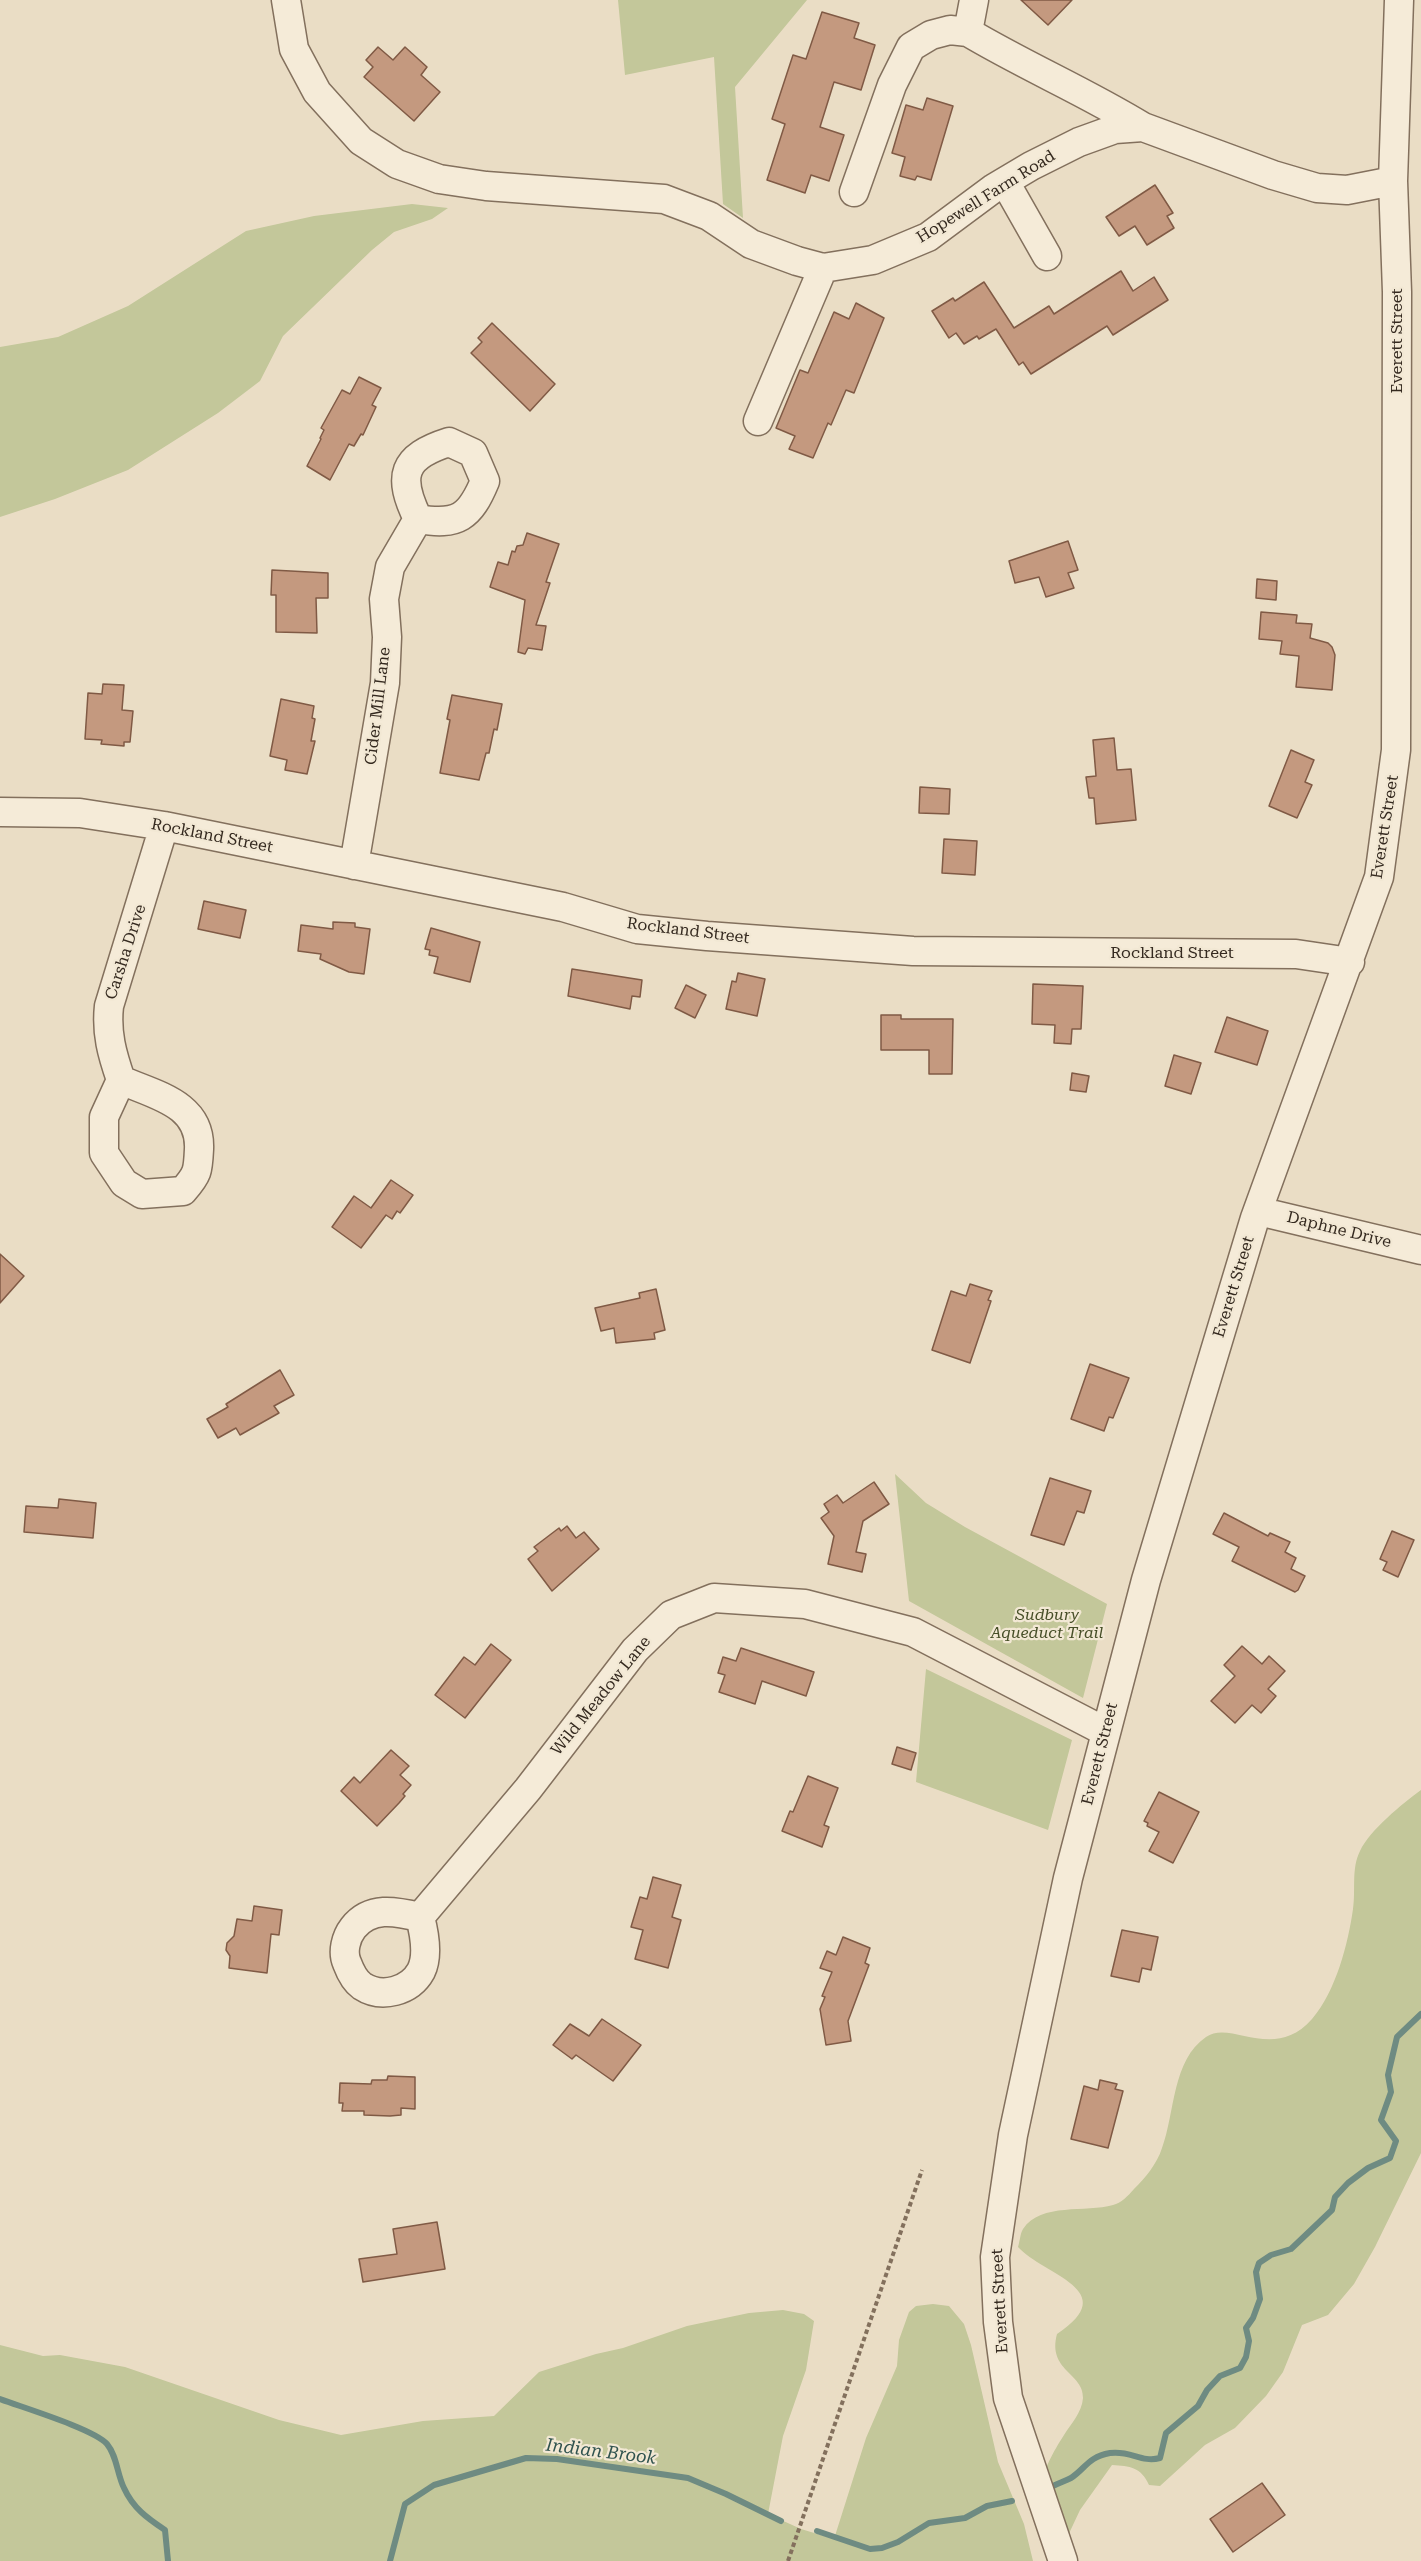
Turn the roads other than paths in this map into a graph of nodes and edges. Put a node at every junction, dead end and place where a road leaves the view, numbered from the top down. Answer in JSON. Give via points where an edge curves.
{"nodes":[{"id":1,"x":286,"y":0,"type":"edge"},
{"id":2,"x":974,"y":0,"type":"edge"},
{"id":3,"x":1399,"y":0,"type":"edge"},
{"id":4,"x":968,"y":32,"type":"junction"},
{"id":5,"x":1143,"y":127,"type":"junction"},
{"id":6,"x":1393,"y":181,"type":"junction"},
{"id":7,"x":1005,"y":182,"type":"junction"},
{"id":8,"x":854,"y":192,"type":"dead end"},
{"id":9,"x":1047,"y":256,"type":"dead end"},
{"id":10,"x":823,"y":268,"type":"junction"},
{"id":11,"x":758,"y":421,"type":"dead end"},
{"id":12,"x":418,"y":519,"type":"dead end"},
{"id":13,"x":0,"y":812,"type":"edge"},
{"id":14,"x":164,"y":826,"type":"junction"},
{"id":15,"x":354,"y":865,"type":"junction"},
{"id":16,"x":1350,"y":962,"type":"junction"},
{"id":17,"x":121,"y":1080,"type":"dead end"},
{"id":18,"x":1258,"y":1210,"type":"junction"},
{"id":19,"x":1421,"y":1250,"type":"edge"},
{"id":20,"x":1106,"y":1732,"type":"junction"},
{"id":21,"x":420,"y":1917,"type":"dead end"},
{"id":22,"x":1063,"y":2561,"type":"edge"}],
"edges":[{"from":1,"to":10,"type":"street","name":"Hopewell Farm Road","via":[[294,49],[316,92],[361,141],[397,164],[439,179],[486,186],[664,199],[709,216],[751,244]]},
{"from":2,"to":4,"type":"street"},
{"from":3,"to":6,"type":"street","name":"Everett Street"},
{"from":4,"to":5,"type":"street","via":[[1008,56],[1102,101]]},
{"from":4,"to":8,"type":"street","via":[[950,30],[931,35],[911,47],[892,85]]},
{"from":5,"to":6,"type":"street","name":"Hopewell Farm Road","via":[[1317,188],[1347,190]]},
{"from":5,"to":7,"type":"street","name":"Hopewell Farm Road","via":[[1115,129],[1079,142]]},
{"from":6,"to":16,"type":"street","name":"Everett Street","via":[[1397,292],[1396,750],[1379,877]]},
{"from":7,"to":9,"type":"street"},
{"from":7,"to":10,"type":"street","name":"Hopewell Farm Road","via":[[928,237],[873,261]]},
{"from":10,"to":11,"type":"street"},
{"from":12,"to":15,"type":"street","name":"Cider Mill Lane","via":[[390,567],[384,599],[385,683]]},
{"from":13,"to":14,"type":"street","name":"Rockland Street","via":[[80,813]]},
{"from":14,"to":15,"type":"street","name":"Rockland Street"},
{"from":14,"to":17,"type":"street","name":"Carsha Drive","via":[[109,1006],[106,1027]]},
{"from":15,"to":16,"type":"street","name":"Rockland Street","via":[[564,907],[637,929],[707,936],[913,951],[1296,954]]},
{"from":16,"to":18,"type":"street","name":"Everett Street"},
{"from":18,"to":19,"type":"street","name":"Daphne Drive"},
{"from":18,"to":20,"type":"street","name":"Everett Street","via":[[1146,1580]]},
{"from":20,"to":21,"type":"street","name":"Wild Meadow Lane","via":[[912,1632],[805,1604],[714,1598],[671,1615],[635,1650],[528,1789]]},
{"from":20,"to":22,"type":"street","name":"Everett Street","via":[[1068,1878],[1027,2066],[996,2257],[998,2322],[1008,2398]]}]}
